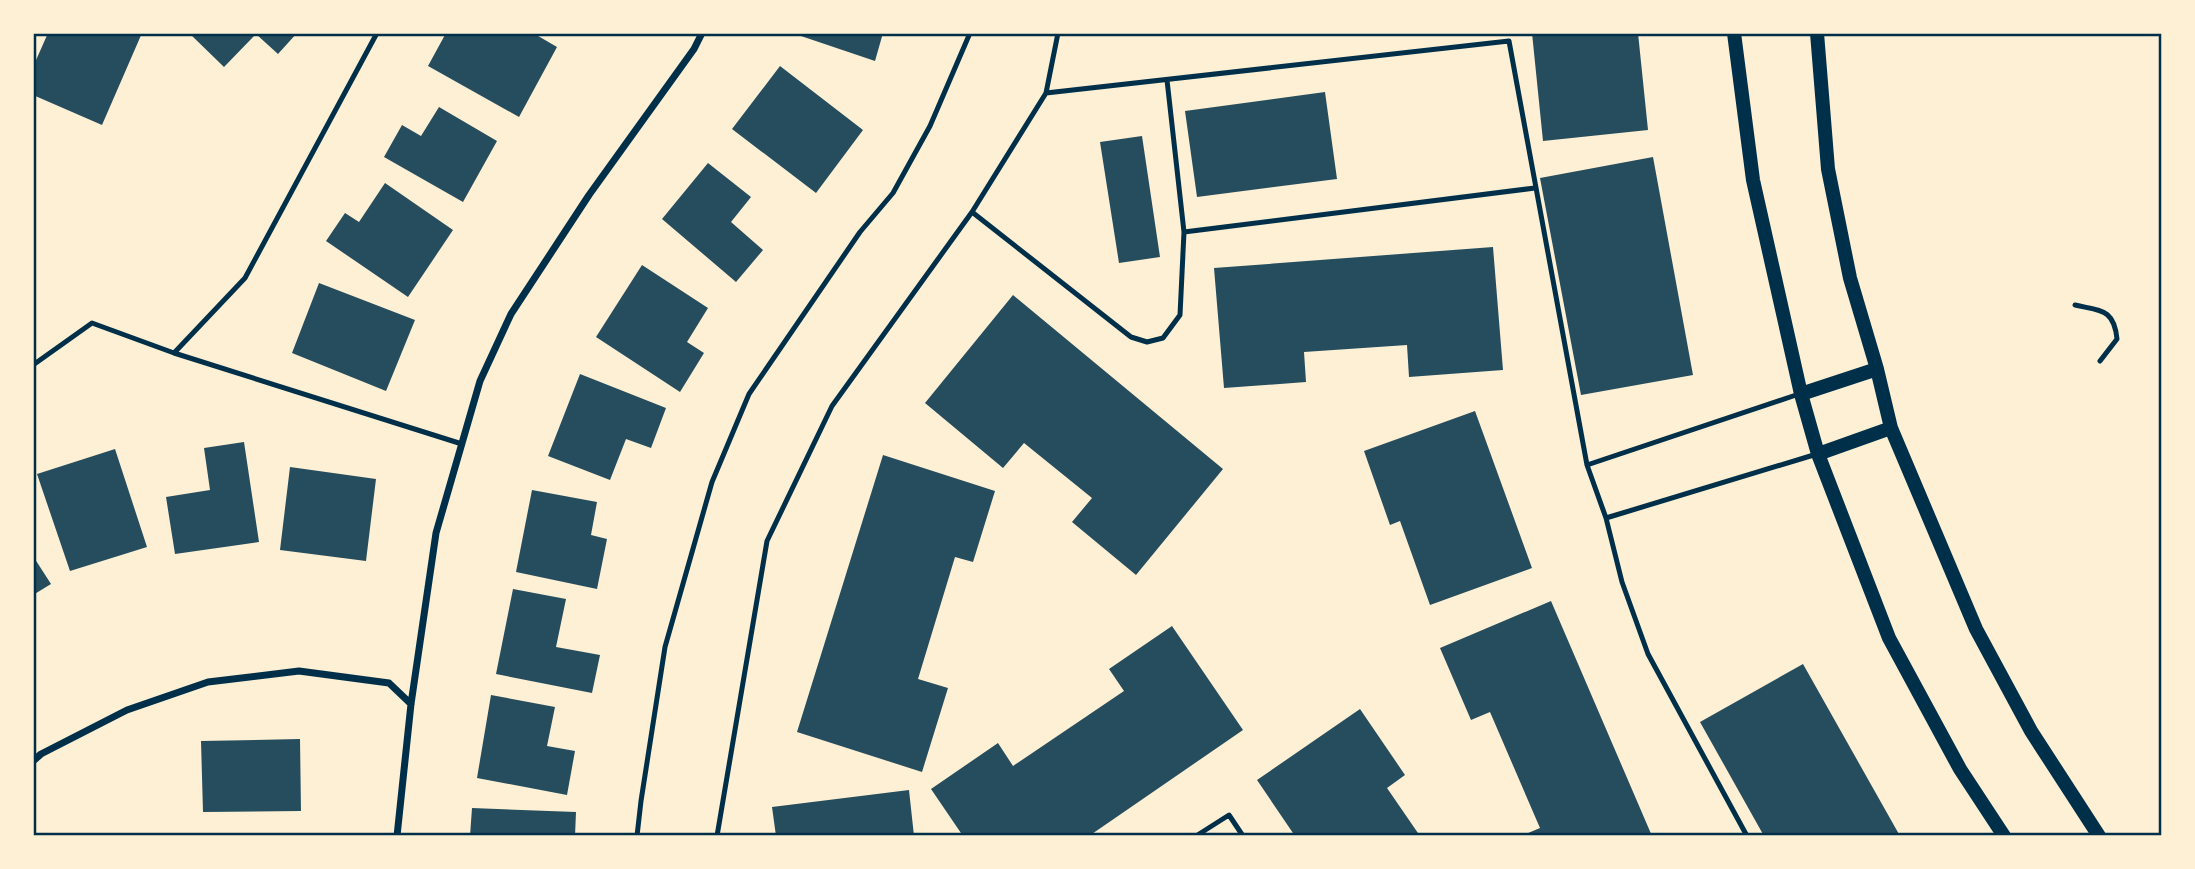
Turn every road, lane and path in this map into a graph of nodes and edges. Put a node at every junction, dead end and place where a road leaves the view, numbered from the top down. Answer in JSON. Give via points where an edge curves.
{"nodes":[{"id":1,"x":377,"y":33,"type":"edge"},
{"id":2,"x":702,"y":33,"type":"edge"},
{"id":3,"x":970,"y":33,"type":"edge"},
{"id":4,"x":1058,"y":33,"type":"edge"},
{"id":5,"x":1734,"y":33,"type":"edge"},
{"id":6,"x":1817,"y":33,"type":"edge"},
{"id":7,"x":1167,"y":80,"type":"junction"},
{"id":8,"x":1046,"y":93,"type":"junction"},
{"id":9,"x":1535,"y":188,"type":"junction"},
{"id":10,"x":972,"y":212,"type":"junction"},
{"id":11,"x":1184,"y":232,"type":"junction"},
{"id":12,"x":2075,"y":305,"type":"dead end"},
{"id":13,"x":174,"y":353,"type":"junction"},
{"id":14,"x":2100,"y":361,"type":"dead end"},
{"id":15,"x":33,"y":365,"type":"edge"},
{"id":16,"x":1877,"y":369,"type":"junction"},
{"id":17,"x":1801,"y":394,"type":"junction"},
{"id":18,"x":1891,"y":428,"type":"junction"},
{"id":19,"x":462,"y":444,"type":"junction"},
{"id":20,"x":1818,"y":454,"type":"junction"},
{"id":21,"x":1587,"y":465,"type":"junction"},
{"id":22,"x":1606,"y":519,"type":"junction"},
{"id":23,"x":411,"y":704,"type":"junction"},
{"id":24,"x":33,"y":761,"type":"edge"},
{"id":25,"x":397,"y":836,"type":"edge"},
{"id":26,"x":637,"y":836,"type":"edge"},
{"id":27,"x":717,"y":836,"type":"edge"},
{"id":28,"x":1196,"y":836,"type":"edge"},
{"id":29,"x":1242,"y":836,"type":"edge"},
{"id":30,"x":1747,"y":836,"type":"edge"},
{"id":31,"x":2004,"y":836,"type":"edge"},
{"id":32,"x":2099,"y":836,"type":"edge"}],
"edges":[{"from":1,"to":13,"type":"lane","via":[[245,278]]},
{"from":2,"to":19,"type":"street","via":[[511,314],[480,381]]},
{"from":3,"to":26,"type":"lane","via":[[930,126],[893,193],[860,232],[749,394],[712,482],[665,647]]},
{"from":4,"to":8,"type":"lane"},
{"from":5,"to":17,"type":"main road","via":[[1753,180]]},
{"from":6,"to":16,"type":"main road","via":[[1828,169],[1850,278]]},
{"from":7,"to":8,"type":"lane"},
{"from":7,"to":9,"type":"lane","via":[[1509,41]]},
{"from":7,"to":11,"type":"lane"},
{"from":8,"to":10,"type":"lane"},
{"from":9,"to":11,"type":"lane"},
{"from":9,"to":21,"type":"lane"},
{"from":10,"to":11,"type":"lane","via":[[1131,337],[1147,342],[1163,338],[1180,315]]},
{"from":10,"to":27,"type":"lane","via":[[832,406],[767,541]]},
{"from":12,"to":14,"type":"lane","via":[[2106,312],[2115,323],[2117,339]]},
{"from":13,"to":15,"type":"lane","via":[[92,323]]},
{"from":13,"to":19,"type":"lane"},
{"from":16,"to":17,"type":"main road"},
{"from":16,"to":18,"type":"main road"},
{"from":17,"to":20,"type":"main road"},
{"from":17,"to":21,"type":"lane"},
{"from":18,"to":20,"type":"main road"},
{"from":18,"to":32,"type":"main road","via":[[1976,629],[2031,731]]},
{"from":19,"to":23,"type":"street","via":[[436,533]]},
{"from":20,"to":22,"type":"lane"},
{"from":20,"to":31,"type":"main road","via":[[1889,638],[1960,769]]},
{"from":21,"to":22,"type":"lane"},
{"from":22,"to":30,"type":"lane","via":[[1648,654]]},
{"from":23,"to":24,"type":"street","via":[[389,683],[299,671],[208,682],[127,710]]},
{"from":23,"to":25,"type":"street"},
{"from":28,"to":29,"type":"lane","via":[[1229,815]]}]}
